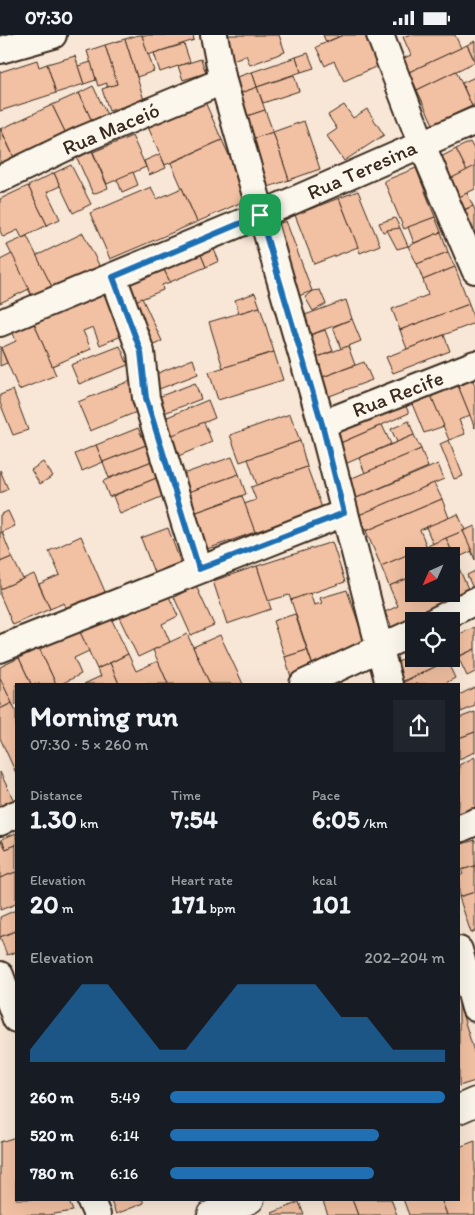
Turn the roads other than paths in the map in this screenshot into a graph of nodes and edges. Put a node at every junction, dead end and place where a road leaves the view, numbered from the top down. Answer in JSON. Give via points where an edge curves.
{"nodes":[{"id":1,"x":54,"y":35,"type":"edge"},
{"id":2,"x":214,"y":35,"type":"edge"},
{"id":3,"x":380,"y":35,"type":"edge"},
{"id":4,"x":0,"y":50,"type":"edge"},
{"id":5,"x":222,"y":81,"type":"junction"},
{"id":6,"x":475,"y":121,"type":"edge"},
{"id":7,"x":422,"y":145,"type":"junction"},
{"id":8,"x":0,"y":179,"type":"edge"},
{"id":9,"x":260,"y":215,"type":"junction"},
{"id":10,"x":475,"y":268,"type":"edge"},
{"id":11,"x":113,"y":277,"type":"junction"},
{"id":12,"x":0,"y":323,"type":"edge"},
{"id":13,"x":475,"y":365,"type":"edge"},
{"id":14,"x":322,"y":424,"type":"junction"},
{"id":15,"x":344,"y":513,"type":"junction"},
{"id":16,"x":199,"y":569,"type":"junction"},
{"id":17,"x":475,"y":601,"type":"edge"},
{"id":18,"x":453,"y":612,"type":"edge"},
{"id":19,"x":405,"y":636,"type":"edge"},
{"id":20,"x":380,"y":648,"type":"junction"},
{"id":21,"x":0,"y":649,"type":"edge"},
{"id":22,"x":305,"y":683,"type":"edge"},
{"id":23,"x":389,"y":683,"type":"edge"},
{"id":24,"x":15,"y":815,"type":"edge"},
{"id":25,"x":0,"y":822,"type":"edge"},
{"id":26,"x":475,"y":822,"type":"edge"},
{"id":27,"x":460,"y":829,"type":"edge"},
{"id":28,"x":460,"y":954,"type":"edge"},
{"id":29,"x":0,"y":975,"type":"edge"},
{"id":30,"x":475,"y":1008,"type":"edge"},
{"id":31,"x":15,"y":1014,"type":"edge"},
{"id":32,"x":475,"y":1102,"type":"edge"},
{"id":33,"x":460,"y":1109,"type":"edge"},
{"id":34,"x":91,"y":1201,"type":"edge"},
{"id":35,"x":245,"y":1201,"type":"edge"},
{"id":36,"x":97,"y":1215,"type":"edge"},
{"id":37,"x":212,"y":1215,"type":"edge"}],
"edges":[{"from":1,"to":4,"type":"street"},
{"from":2,"to":5,"type":"street"},
{"from":3,"to":7,"type":"street"},
{"from":5,"to":8,"type":"street","name":"Rua Maceió","via":[[81,140]]},
{"from":5,"to":9,"type":"street"},
{"from":6,"to":7,"type":"street","name":"Rua Teresina"},
{"from":7,"to":9,"type":"street","name":"Rua Teresina"},
{"from":7,"to":10,"type":"street"},
{"from":9,"to":11,"type":"street","name":"Rua Teresina"},
{"from":9,"to":14,"type":"street"},
{"from":11,"to":12,"type":"street","name":"Rua Teresina"},
{"from":11,"to":16,"type":"street","via":[[141,352],[146,398]]},
{"from":13,"to":14,"type":"street","name":"Rua Recife"},
{"from":14,"to":15,"type":"street"},
{"from":15,"to":16,"type":"street"},
{"from":15,"to":20,"type":"street"},
{"from":16,"to":21,"type":"street"},
{"from":17,"to":18,"type":"street"},
{"from":19,"to":20,"type":"street"},
{"from":20,"to":22,"type":"street"},
{"from":20,"to":23,"type":"street"},
{"from":24,"to":25,"type":"street"},
{"from":26,"to":27,"type":"street"},
{"from":28,"to":30,"type":"street"},
{"from":29,"to":31,"type":"street"},
{"from":32,"to":33,"type":"street"},
{"from":34,"to":36,"type":"street"},
{"from":35,"to":37,"type":"street"}]}
